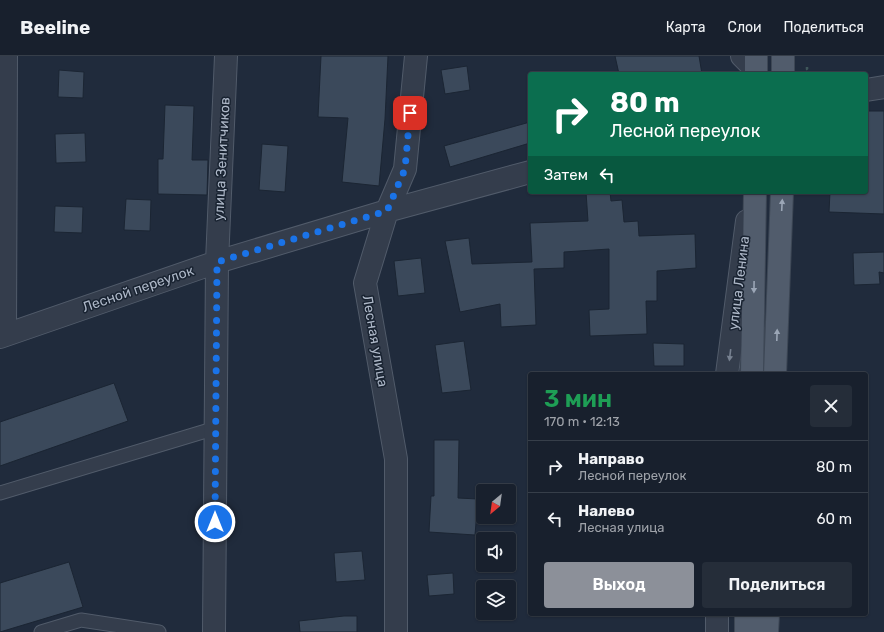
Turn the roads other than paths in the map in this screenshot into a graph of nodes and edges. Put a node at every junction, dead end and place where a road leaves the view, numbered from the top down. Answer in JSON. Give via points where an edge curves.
{"nodes":[{"id":1,"x":6,"y":56,"type":"edge"},
{"id":2,"x":226,"y":56,"type":"edge"},
{"id":3,"x":416,"y":56,"type":"edge"},
{"id":4,"x":884,"y":87,"type":"edge"},
{"id":5,"x":868,"y":90,"type":"edge"},
{"id":6,"x":528,"y":173,"type":"edge"},
{"id":7,"x":754,"y":194,"type":"edge"},
{"id":8,"x":754,"y":194,"type":"edge"},
{"id":9,"x":782,"y":194,"type":"edge"},
{"id":10,"x":387,"y":211,"type":"junction"},
{"id":11,"x":217,"y":262,"type":"junction"},
{"id":12,"x":2,"y":336,"type":"edge"},
{"id":13,"x":727,"y":372,"type":"edge"},
{"id":14,"x":752,"y":372,"type":"edge"},
{"id":15,"x":775,"y":372,"type":"edge"},
{"id":16,"x":216,"y":428,"type":"junction"},
{"id":17,"x":0,"y":494,"type":"edge"},
{"id":18,"x":717,"y":616,"type":"edge"},
{"id":19,"x":746,"y":616,"type":"edge"},
{"id":20,"x":768,"y":616,"type":"edge"},
{"id":21,"x":41,"y":632,"type":"edge"},
{"id":22,"x":158,"y":632,"type":"edge"},
{"id":23,"x":214,"y":632,"type":"edge"},
{"id":24,"x":396,"y":632,"type":"edge"},
{"id":25,"x":717,"y":632,"type":"edge"},
{"id":26,"x":746,"y":632,"type":"edge"},
{"id":27,"x":767,"y":632,"type":"edge"}],
"edges":[{"from":1,"to":12,"type":"street"},
{"from":2,"to":11,"type":"street","name":"улица Зенитчиков"},
{"from":3,"to":10,"type":"street","name":"Лесная улица","via":[[405,169]]},
{"from":4,"to":5,"type":"street"},
{"from":6,"to":10,"type":"street","name":"Лесной переулок"},
{"from":7,"to":13,"type":"street","name":"улица Ленина","one_way":true,"via":[[747,222]]},
{"from":8,"to":14,"type":"main road","name":"улица Ленина","one_way":true},
{"from":15,"to":9,"type":"main road","one_way":true},
{"from":10,"to":11,"type":"street","name":"Лесной переулок"},
{"from":10,"to":24,"type":"street","name":"Лесная улица","via":[[365,284],[396,459]]},
{"from":11,"to":12,"type":"street","name":"Лесной переулок"},
{"from":11,"to":16,"type":"street","name":"улица Зенитчиков"},
{"from":16,"to":17,"type":"lane"},
{"from":16,"to":23,"type":"street","name":"улица Зенитчиков"},
{"from":18,"to":25,"type":"street"},
{"from":19,"to":26,"type":"main road"},
{"from":20,"to":27,"type":"main road"},
{"from":21,"to":22,"type":"lane","via":[[81,620]]}]}
